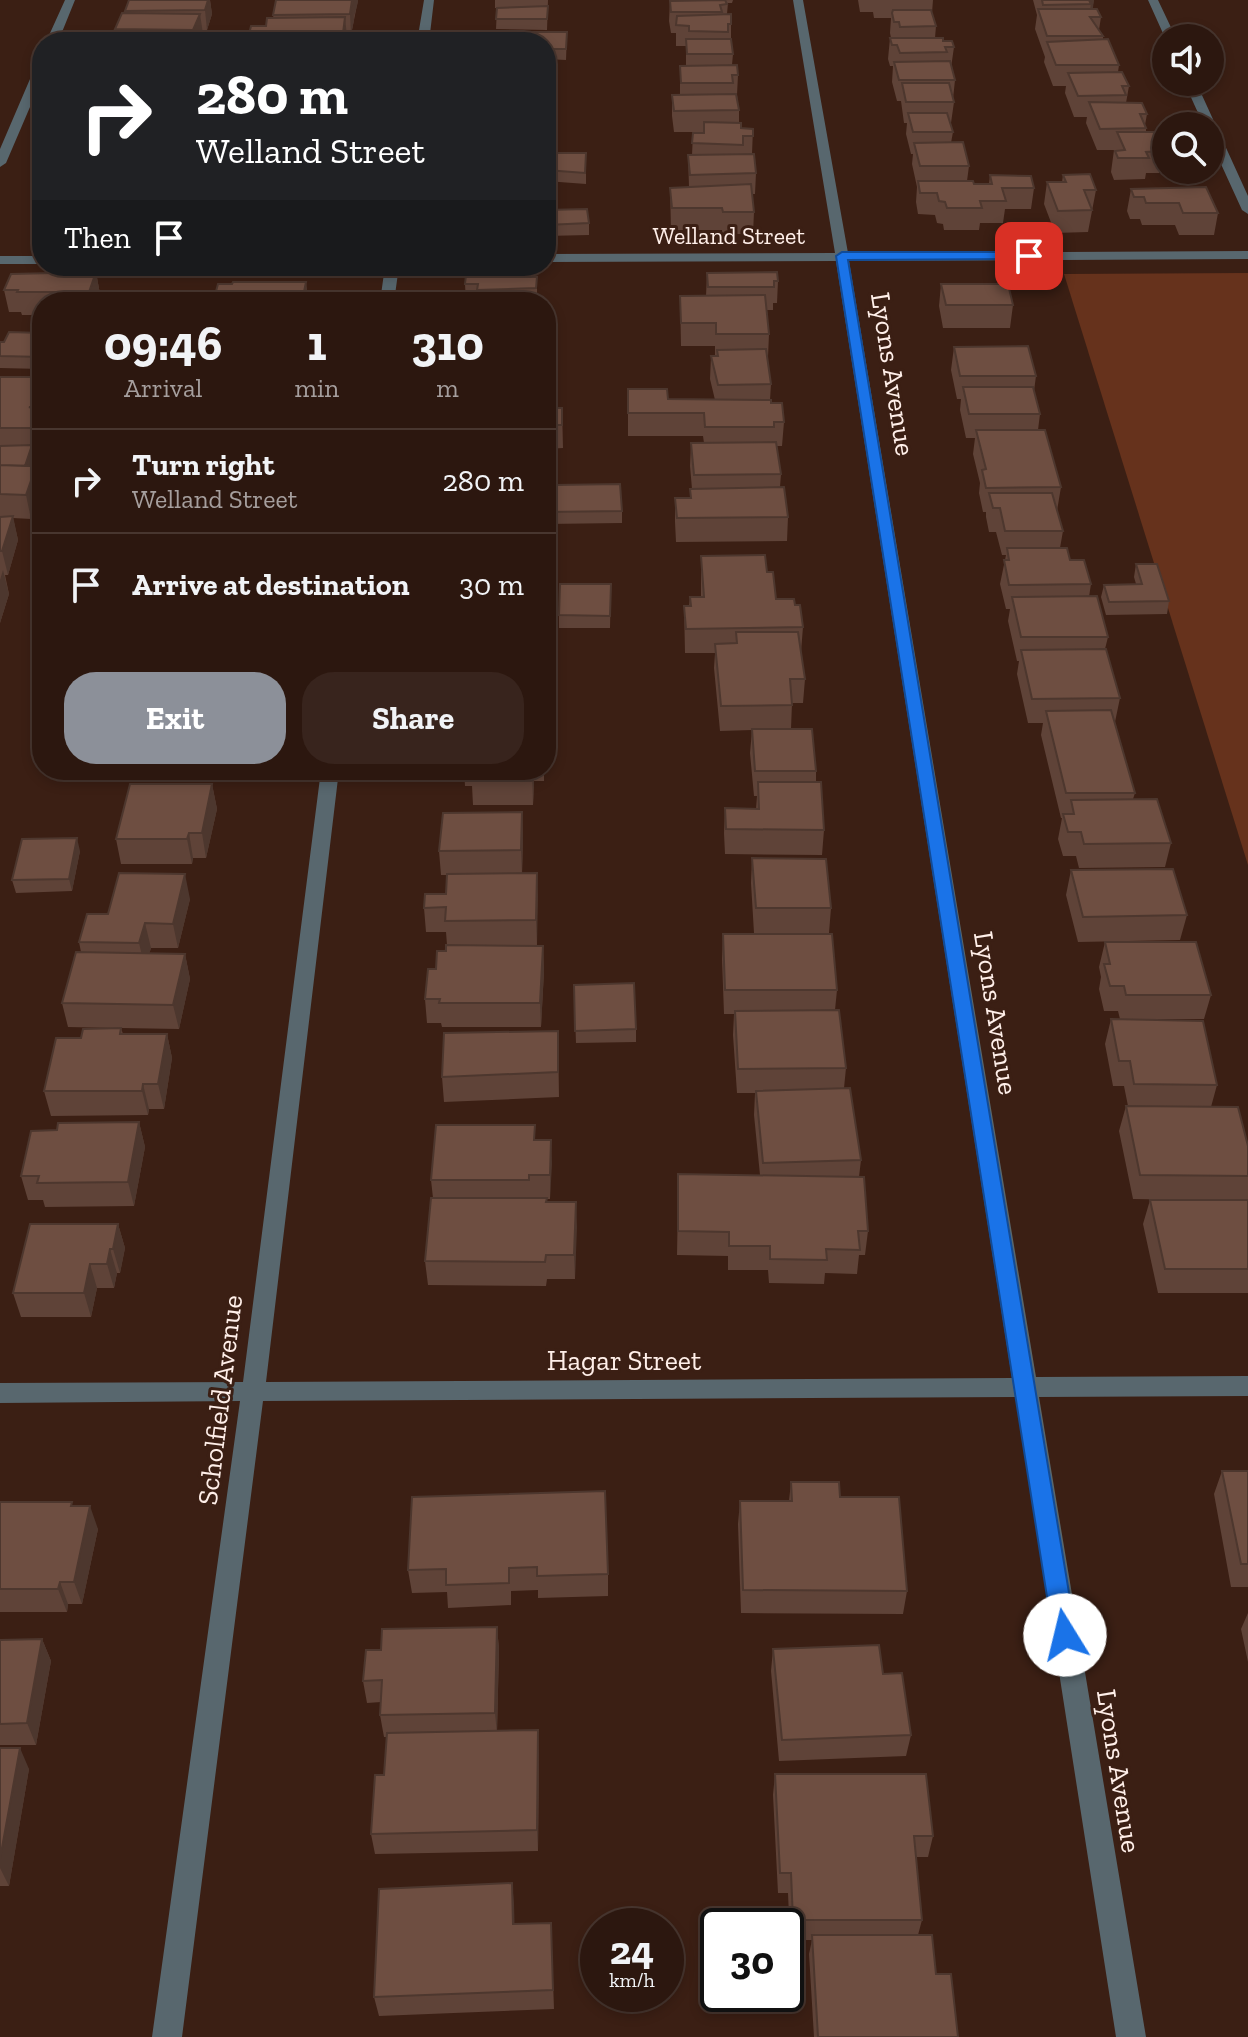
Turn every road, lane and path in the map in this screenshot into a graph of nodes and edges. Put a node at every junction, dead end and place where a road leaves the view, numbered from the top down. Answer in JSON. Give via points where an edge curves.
{"nodes":[{"id":1,"x":70,"y":0,"type":"edge"},
{"id":2,"x":429,"y":0,"type":"edge"},
{"id":3,"x":798,"y":0,"type":"edge"},
{"id":4,"x":1153,"y":0,"type":"edge"},
{"id":5,"x":1164,"y":24,"type":"edge"},
{"id":6,"x":56,"y":32,"type":"edge"},
{"id":7,"x":424,"y":32,"type":"edge"},
{"id":8,"x":32,"y":88,"type":"edge"},
{"id":9,"x":1196,"y":96,"type":"edge"},
{"id":10,"x":0,"y":163,"type":"edge"},
{"id":11,"x":1248,"y":210,"type":"edge"},
{"id":12,"x":1248,"y":255,"type":"edge"},
{"id":13,"x":842,"y":256,"type":"junction"},
{"id":14,"x":556,"y":258,"type":"edge"},
{"id":15,"x":0,"y":260,"type":"edge"},
{"id":16,"x":32,"y":260,"type":"edge"},
{"id":17,"x":329,"y":780,"type":"edge"},
{"id":18,"x":1248,"y":1386,"type":"edge"},
{"id":19,"x":1024,"y":1388,"type":"junction"},
{"id":20,"x":253,"y":1392,"type":"junction"},
{"id":21,"x":0,"y":1393,"type":"edge"},
{"id":22,"x":167,"y":2037,"type":"edge"},
{"id":23,"x":1131,"y":2037,"type":"edge"}],
"edges":[{"from":1,"to":6,"type":"street"},
{"from":2,"to":7,"type":"street"},
{"from":3,"to":13,"type":"street","name":"Lyons Avenue"},
{"from":4,"to":5,"type":"street"},
{"from":8,"to":10,"type":"street"},
{"from":9,"to":11,"type":"street"},
{"from":12,"to":13,"type":"street","name":"Welland Street"},
{"from":13,"to":14,"type":"street","name":"Welland Street"},
{"from":13,"to":19,"type":"street","name":"Lyons Avenue"},
{"from":15,"to":16,"type":"street"},
{"from":17,"to":20,"type":"street","name":"Scholfield Avenue"},
{"from":18,"to":19,"type":"street","name":"Hagar Street"},
{"from":19,"to":20,"type":"street","name":"Hagar Street"},
{"from":19,"to":23,"type":"street","name":"Lyons Avenue"},
{"from":20,"to":21,"type":"street","name":"Hagar Street"},
{"from":20,"to":22,"type":"street","name":"Scholfield Avenue"}]}
